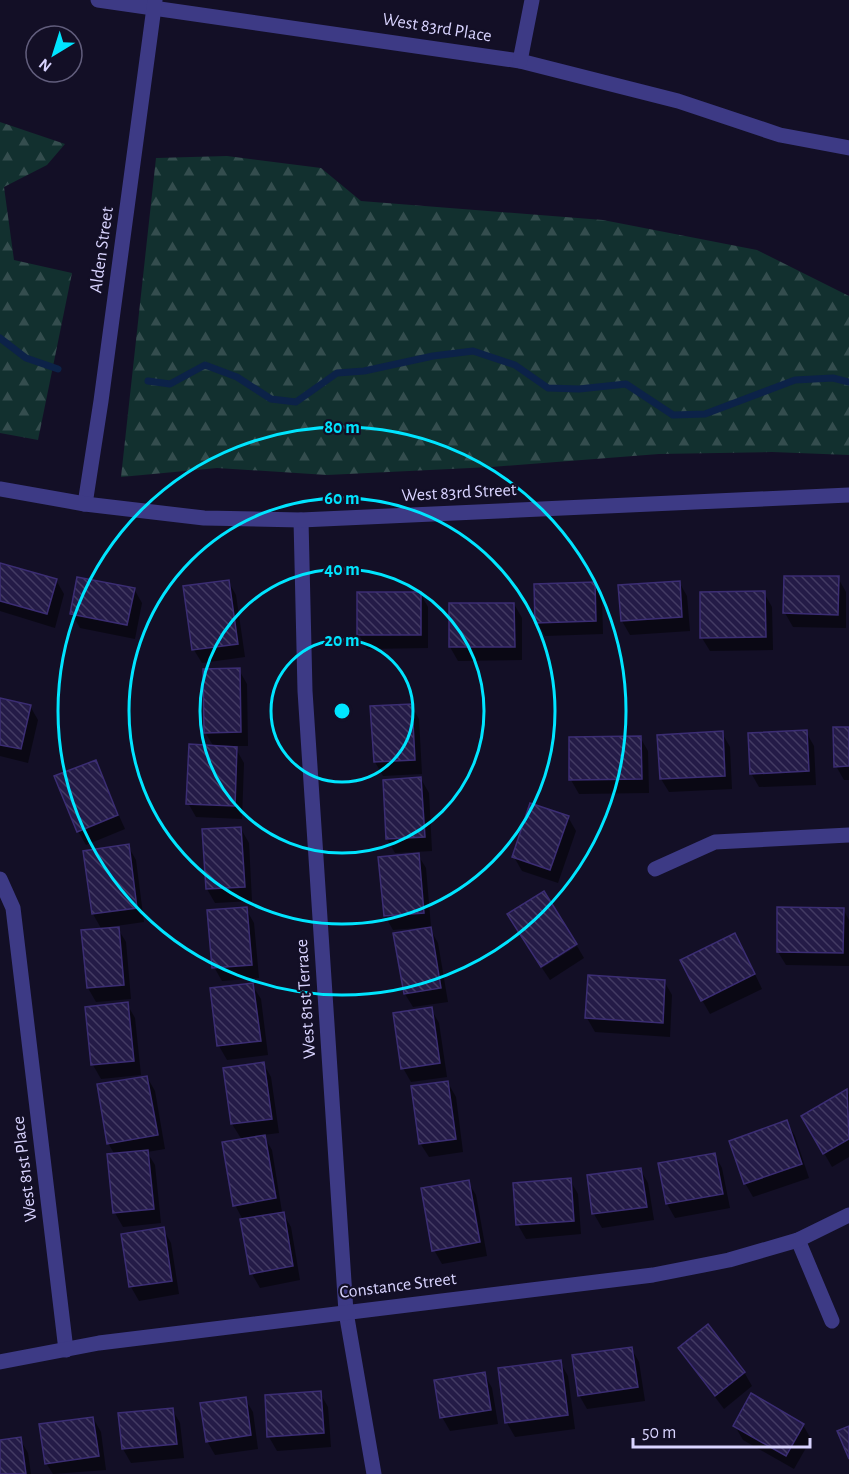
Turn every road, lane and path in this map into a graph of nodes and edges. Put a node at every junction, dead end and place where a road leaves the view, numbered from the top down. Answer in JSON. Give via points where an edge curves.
{"nodes":[{"id":1,"x":98,"y":0,"type":"edge"},
{"id":2,"x":532,"y":0,"type":"edge"},
{"id":3,"x":154,"y":4,"type":"edge"},
{"id":4,"x":520,"y":61,"type":"junction"},
{"id":5,"x":849,"y":148,"type":"edge"},
{"id":6,"x":0,"y":489,"type":"edge"},
{"id":7,"x":849,"y":495,"type":"edge"},
{"id":8,"x":85,"y":504,"type":"junction"},
{"id":9,"x":301,"y":520,"type":"junction"},
{"id":10,"x":849,"y":835,"type":"edge"},
{"id":11,"x":655,"y":869,"type":"dead end"},
{"id":12,"x":0,"y":879,"type":"edge"},
{"id":13,"x":849,"y":1215,"type":"edge"},
{"id":14,"x":798,"y":1240,"type":"junction"},
{"id":15,"x":346,"y":1312,"type":"junction"},
{"id":16,"x":832,"y":1321,"type":"dead end"},
{"id":17,"x":66,"y":1350,"type":"junction"},
{"id":18,"x":0,"y":1362,"type":"edge"},
{"id":19,"x":374,"y":1474,"type":"edge"}],
"edges":[{"from":1,"to":3,"type":"street","name":"West 83rd Place"},
{"from":2,"to":4,"type":"street"},
{"from":3,"to":4,"type":"street","name":"West 83rd Place"},
{"from":3,"to":8,"type":"street","name":"Alden Street"},
{"from":4,"to":5,"type":"street","name":"West 83rd Place","via":[[668,98],[780,135]]},
{"from":6,"to":8,"type":"street","name":"West 83rd Street"},
{"from":7,"to":9,"type":"street","name":"West 83rd Street"},
{"from":8,"to":9,"type":"street","name":"West 83rd Street","via":[[204,518]]},
{"from":9,"to":15,"type":"street","name":"West 81st Terrace","via":[[305,691]]},
{"from":10,"to":11,"type":"street","via":[[715,842]]},
{"from":12,"to":17,"type":"street","name":"West 81st Place","via":[[13,908]]},
{"from":13,"to":14,"type":"street","name":"Constance Street"},
{"from":14,"to":15,"type":"street","name":"Constance Street","via":[[729,1260],[653,1275]]},
{"from":14,"to":16,"type":"street"},
{"from":15,"to":17,"type":"street","name":"Constance Street"},
{"from":15,"to":19,"type":"street","name":"West 81st Terrace"},
{"from":17,"to":18,"type":"street","name":"Constance Street"}]}
